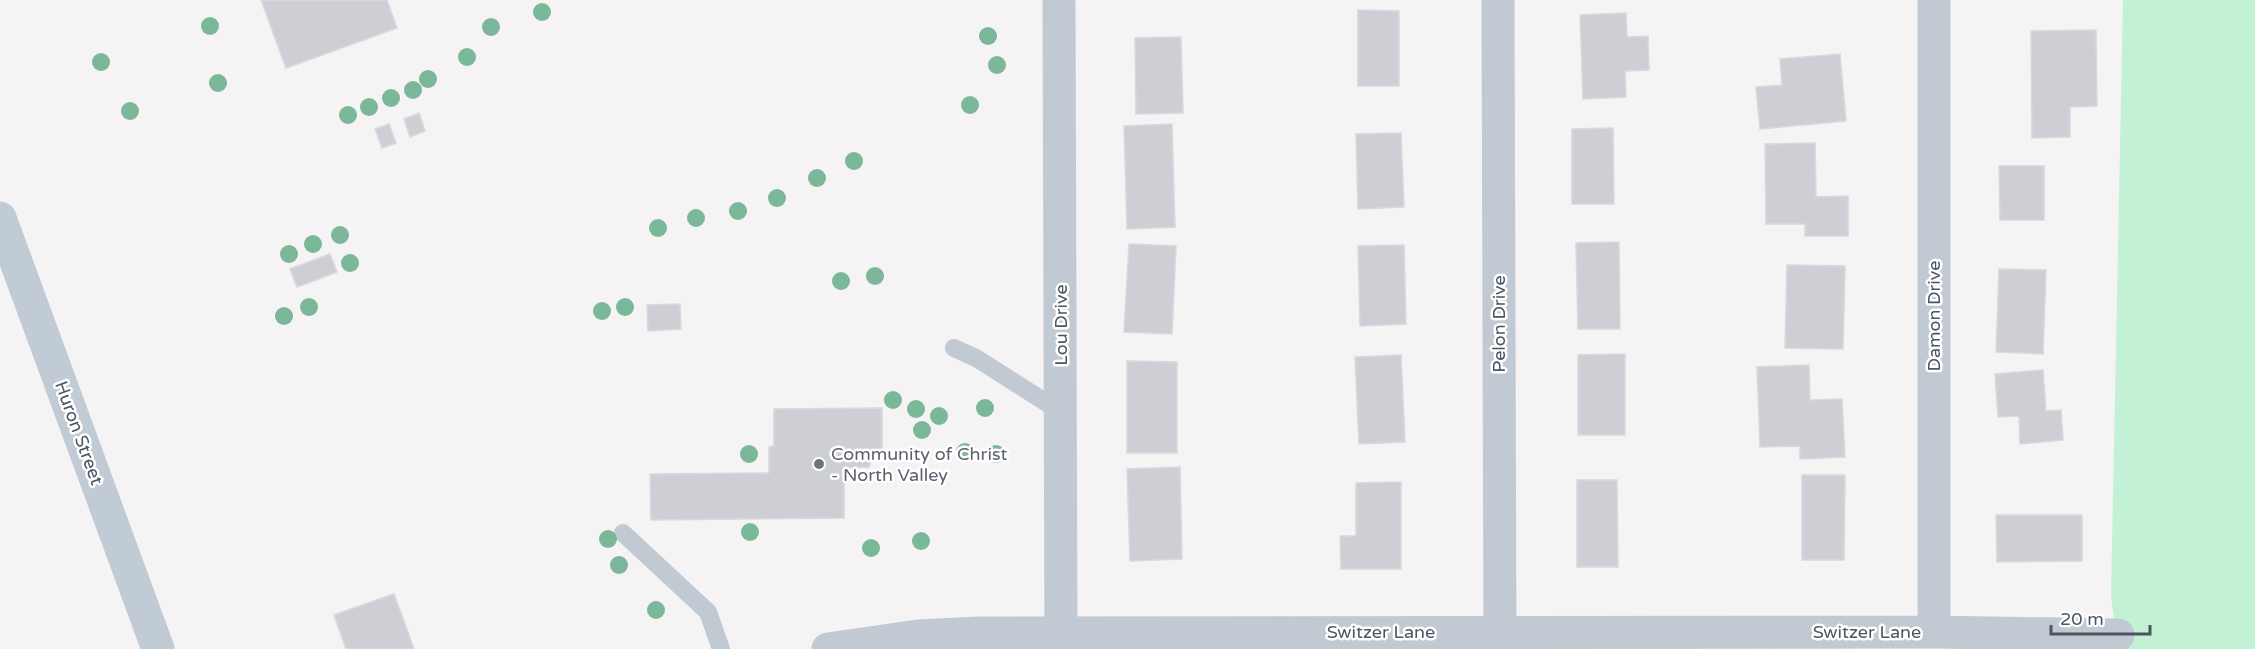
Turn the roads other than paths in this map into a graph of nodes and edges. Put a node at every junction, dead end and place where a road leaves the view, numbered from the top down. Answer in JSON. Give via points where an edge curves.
{"nodes":[{"id":1,"x":1059,"y":0,"type":"edge"},
{"id":2,"x":1498,"y":0,"type":"edge"},
{"id":3,"x":1934,"y":0,"type":"edge"},
{"id":4,"x":0,"y":218,"type":"edge"},
{"id":5,"x":954,"y":348,"type":"dead end"},
{"id":6,"x":1061,"y":412,"type":"junction"},
{"id":7,"x":623,"y":533,"type":"dead end"},
{"id":8,"x":1934,"y":632,"type":"junction"},
{"id":9,"x":2118,"y":635,"type":"dead end"},
{"id":10,"x":1062,"y":640,"type":"edge"},
{"id":11,"x":1500,"y":640,"type":"edge"},
{"id":12,"x":158,"y":649,"type":"edge"},
{"id":13,"x":721,"y":649,"type":"edge"},
{"id":14,"x":828,"y":649,"type":"edge"}],
"edges":[{"from":1,"to":6,"type":"street","name":"Lou Drive"},
{"from":2,"to":11,"type":"street","name":"Pelon Drive"},
{"from":3,"to":8,"type":"street","name":"Damon Drive"},
{"from":4,"to":12,"type":"main road","name":"Huron Street"},
{"from":5,"to":6,"type":"lane"},
{"from":6,"to":10,"type":"street","name":"Lou Drive"},
{"from":7,"to":13,"type":"lane","via":[[708,612]]},
{"from":8,"to":9,"type":"street","name":"Switzer Lane"},
{"from":8,"to":11,"type":"street","name":"Switzer Lane"},
{"from":10,"to":11,"type":"street","name":"Switzer Lane"},
{"from":10,"to":14,"type":"street","name":"Switzer Lane","via":[[918,636]]}]}
